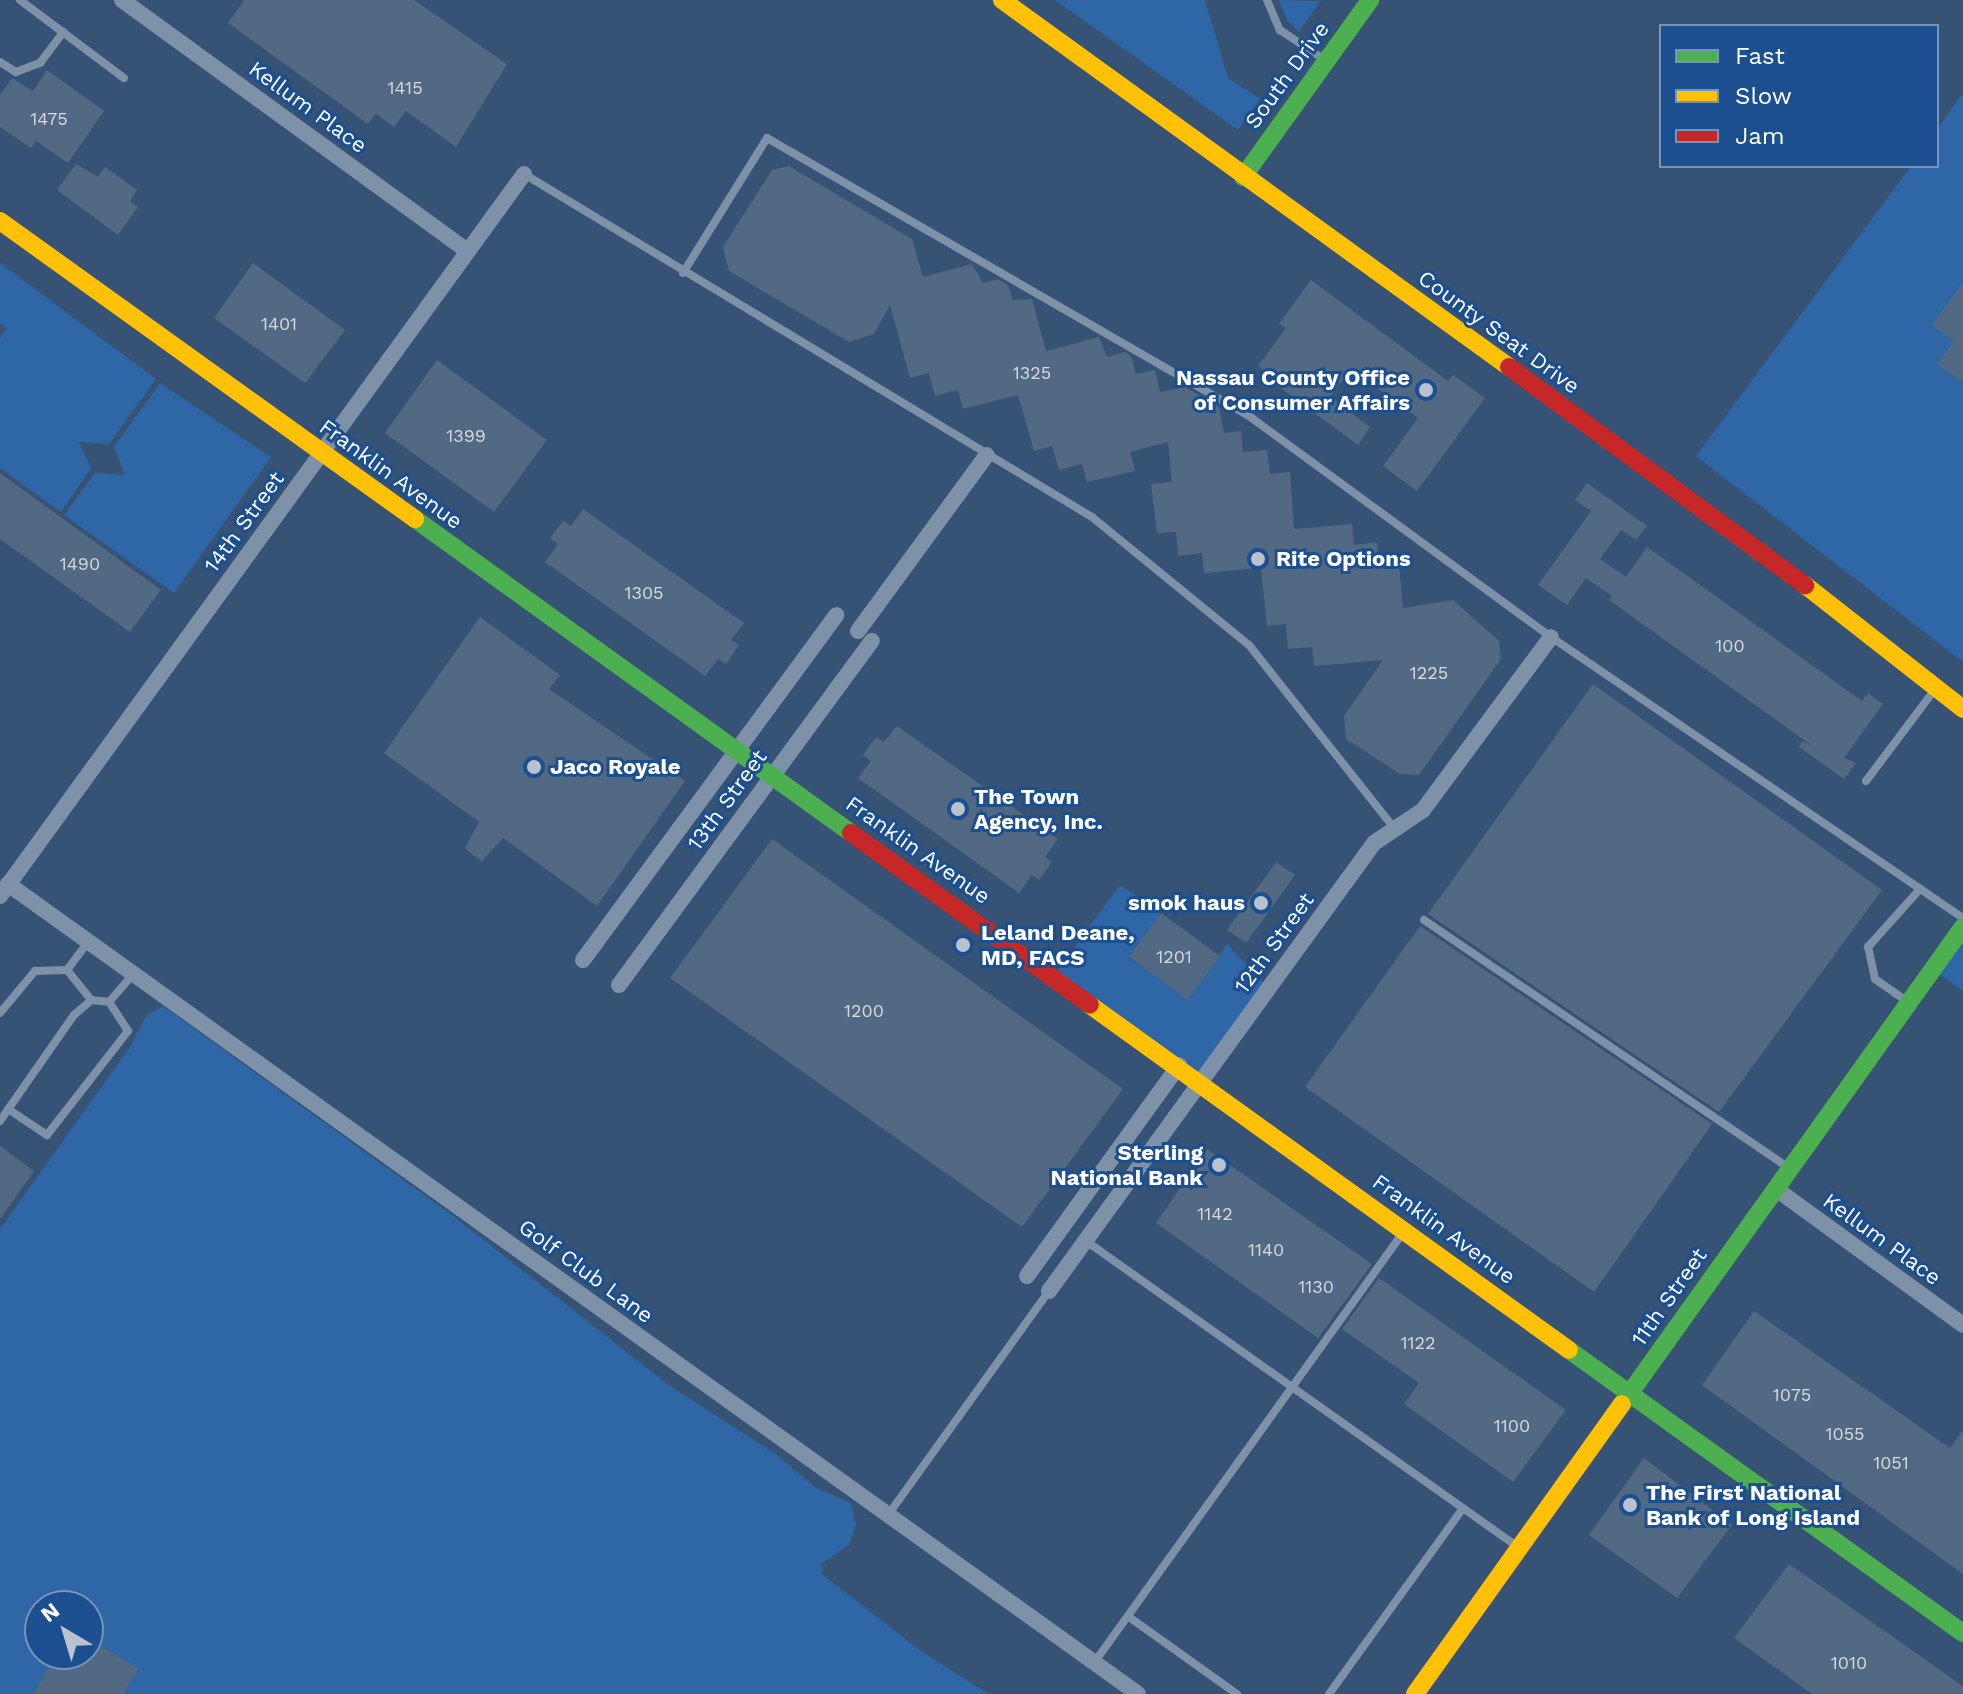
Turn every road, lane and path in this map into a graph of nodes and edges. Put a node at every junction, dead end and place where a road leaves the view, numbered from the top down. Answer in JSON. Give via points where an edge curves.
{"nodes":[{"id":1,"x":20,"y":0,"type":"edge"},
{"id":2,"x":122,"y":0,"type":"edge"},
{"id":3,"x":1002,"y":0,"type":"edge"},
{"id":4,"x":1267,"y":0,"type":"edge"},
{"id":5,"x":1370,"y":0,"type":"edge"},
{"id":6,"x":63,"y":32,"type":"junction"},
{"id":7,"x":1326,"y":61,"type":"junction"},
{"id":8,"x":0,"y":62,"type":"edge"},
{"id":9,"x":124,"y":78,"type":"dead end"},
{"id":10,"x":524,"y":174,"type":"joint"},
{"id":11,"x":1243,"y":177,"type":"junction"},
{"id":12,"x":0,"y":221,"type":"edge"},
{"id":13,"x":468,"y":251,"type":"junction"},
{"id":14,"x":683,"y":273,"type":"junction"},
{"id":15,"x":322,"y":453,"type":"junction"},
{"id":16,"x":987,"y":455,"type":"junction"},
{"id":17,"x":836,"y":615,"type":"dead end"},
{"id":18,"x":1551,"y":637,"type":"junction"},
{"id":19,"x":1936,"y":688,"type":"junction"},
{"id":20,"x":1963,"y":709,"type":"edge"},
{"id":21,"x":736,"y":750,"type":"junction"},
{"id":22,"x":772,"y":776,"type":"junction"},
{"id":23,"x":1866,"y":781,"type":"dead end"},
{"id":24,"x":1395,"y":829,"type":"junction"},
{"id":25,"x":1920,"y":889,"type":"junction"},
{"id":26,"x":4,"y":890,"type":"edge"},
{"id":27,"x":1963,"y":918,"type":"edge"},
{"id":28,"x":1424,"y":920,"type":"dead end"},
{"id":29,"x":1963,"y":927,"type":"edge"},
{"id":30,"x":89,"y":942,"type":"junction"},
{"id":31,"x":583,"y":960,"type":"dead end"},
{"id":32,"x":67,"y":970,"type":"junction"},
{"id":33,"x":133,"y":974,"type":"junction"},
{"id":34,"x":619,"y":985,"type":"dead end"},
{"id":35,"x":91,"y":1000,"type":"junction"},
{"id":36,"x":109,"y":1002,"type":"junction"},
{"id":37,"x":1908,"y":1003,"type":"junction"},
{"id":38,"x":0,"y":1013,"type":"edge"},
{"id":39,"x":1179,"y":1065,"type":"junction"},
{"id":40,"x":1202,"y":1081,"type":"junction"},
{"id":41,"x":8,"y":1109,"type":"junction"},
{"id":42,"x":0,"y":1121,"type":"edge"},
{"id":43,"x":1790,"y":1169,"type":"junction"},
{"id":44,"x":1776,"y":1189,"type":"junction"},
{"id":45,"x":1405,"y":1230,"type":"junction"},
{"id":46,"x":1085,"y":1241,"type":"junction"},
{"id":47,"x":1027,"y":1276,"type":"dead end"},
{"id":48,"x":1049,"y":1291,"type":"joint"},
{"id":49,"x":1963,"y":1325,"type":"edge"},
{"id":50,"x":1292,"y":1388,"type":"junction"},
{"id":51,"x":1630,"y":1394,"type":"junction"},
{"id":52,"x":1463,"y":1508,"type":"junction"},
{"id":53,"x":888,"y":1515,"type":"junction"},
{"id":54,"x":1520,"y":1548,"type":"junction"},
{"id":55,"x":1129,"y":1617,"type":"junction"},
{"id":56,"x":1963,"y":1633,"type":"edge"},
{"id":57,"x":1094,"y":1663,"type":"junction"},
{"id":58,"x":1138,"y":1694,"type":"edge"},
{"id":59,"x":1237,"y":1694,"type":"edge"},
{"id":60,"x":1329,"y":1694,"type":"edge"},
{"id":61,"x":1415,"y":1694,"type":"edge"}],
"edges":[{"from":1,"to":6,"type":"lane"},
{"from":2,"to":13,"type":"street","name":"Kellum Place"},
{"from":3,"to":11,"type":"main road","name":"County Seat Drive"},
{"from":4,"to":7,"type":"lane","via":[[1280,30]]},
{"from":5,"to":7,"type":"main road","name":"South Drive"},
{"from":6,"to":8,"type":"lane","via":[[40,63],[16,72]]},
{"from":6,"to":9,"type":"lane"},
{"from":7,"to":11,"type":"main road","name":"South Drive"},
{"from":10,"to":13,"type":"street","name":"14th Street"},
{"from":10,"to":14,"type":"lane"},
{"from":11,"to":19,"type":"main road","name":"County Seat Drive","via":[[1741,535]]},
{"from":12,"to":15,"type":"main road","name":"Franklin Avenue"},
{"from":13,"to":15,"type":"street","name":"14th Street"},
{"from":14,"to":16,"type":"lane"},
{"from":14,"to":18,"type":"lane","via":[[767,138],[1249,416]]},
{"from":15,"to":21,"type":"main road","name":"Franklin Avenue"},
{"from":15,"to":26,"type":"street","name":"14th Street"},
{"from":16,"to":22,"type":"street","name":"13th Street"},
{"from":16,"to":24,"type":"lane","via":[[1092,517],[1249,645]]},
{"from":17,"to":21,"type":"street"},
{"from":18,"to":24,"type":"street","name":"12th Street","via":[[1423,810]]},
{"from":18,"to":25,"type":"lane"},
{"from":19,"to":20,"type":"main road","name":"County Seat Drive"},
{"from":19,"to":23,"type":"lane"},
{"from":21,"to":22,"type":"main road","name":"Franklin Avenue"},
{"from":21,"to":31,"type":"street"},
{"from":22,"to":34,"type":"street","name":"13th Street"},
{"from":22,"to":39,"type":"main road","name":"Franklin Avenue"},
{"from":24,"to":40,"type":"street","name":"12th Street","via":[[1374,843]]},
{"from":25,"to":27,"type":"lane"},
{"from":25,"to":37,"type":"lane","via":[[1868,947],[1875,979]]},
{"from":26,"to":30,"type":"street","name":"Golf Club Lane"},
{"from":28,"to":43,"type":"lane"},
{"from":29,"to":37,"type":"main road","name":"11th Street"},
{"from":30,"to":32,"type":"lane"},
{"from":30,"to":33,"type":"street","name":"Golf Club Lane"},
{"from":32,"to":35,"type":"lane"},
{"from":32,"to":38,"type":"lane","via":[[35,971]]},
{"from":33,"to":36,"type":"lane"},
{"from":33,"to":53,"type":"street","name":"Golf Club Lane"},
{"from":35,"to":36,"type":"lane"},
{"from":35,"to":41,"type":"lane"},
{"from":36,"to":41,"type":"lane","via":[[128,1031],[47,1135]]},
{"from":37,"to":43,"type":"main road","name":"11th Street"},
{"from":39,"to":40,"type":"main road","name":"Franklin Avenue"},
{"from":39,"to":47,"type":"street"},
{"from":40,"to":45,"type":"main road","name":"Franklin Avenue"},
{"from":40,"to":46,"type":"street","name":"12th Street"},
{"from":41,"to":42,"type":"lane"},
{"from":43,"to":44,"type":"main road","name":"11th Street"},
{"from":44,"to":49,"type":"street","name":"Kellum Place"},
{"from":44,"to":51,"type":"main road","name":"11th Street"},
{"from":45,"to":50,"type":"lane"},
{"from":45,"to":51,"type":"main road","name":"Franklin Avenue"},
{"from":46,"to":48,"type":"street","name":"12th Street"},
{"from":46,"to":50,"type":"lane"},
{"from":48,"to":53,"type":"lane"},
{"from":50,"to":52,"type":"lane"},
{"from":50,"to":55,"type":"lane"},
{"from":51,"to":54,"type":"main road","name":"11th Street"},
{"from":51,"to":56,"type":"main road","name":"Franklin Avenue"},
{"from":52,"to":54,"type":"lane"},
{"from":52,"to":60,"type":"lane"},
{"from":53,"to":57,"type":"street","name":"Golf Club Lane"},
{"from":54,"to":61,"type":"main road","name":"11th Street"},
{"from":55,"to":57,"type":"lane"},
{"from":55,"to":59,"type":"lane"},
{"from":57,"to":58,"type":"street","name":"Golf Club Lane"}]}
